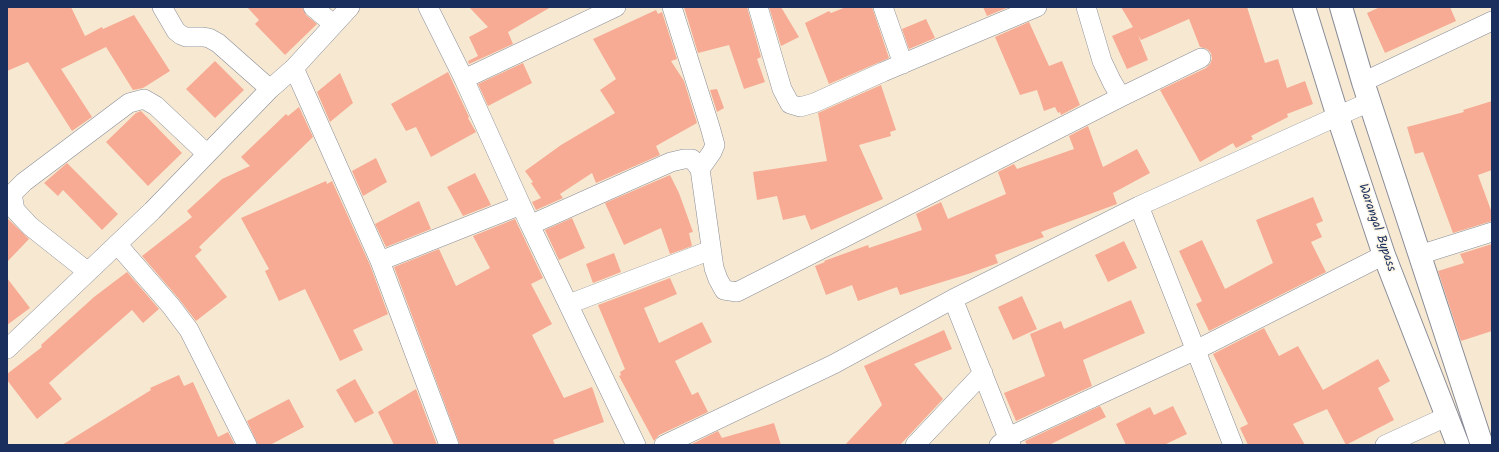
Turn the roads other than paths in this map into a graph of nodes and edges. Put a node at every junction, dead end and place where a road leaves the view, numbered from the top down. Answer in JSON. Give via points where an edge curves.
{"nodes":[{"id":1,"x":162,"y":7,"type":"edge"},
{"id":2,"x":313,"y":7,"type":"edge"},
{"id":3,"x":350,"y":7,"type":"edge"},
{"id":4,"x":428,"y":7,"type":"edge"},
{"id":5,"x":616,"y":7,"type":"edge"},
{"id":6,"x":672,"y":7,"type":"edge"},
{"id":7,"x":758,"y":7,"type":"edge"},
{"id":8,"x":883,"y":7,"type":"edge"},
{"id":9,"x":1037,"y":7,"type":"edge"},
{"id":10,"x":1086,"y":7,"type":"edge"},
{"id":11,"x":1304,"y":7,"type":"edge"},
{"id":12,"x":1341,"y":7,"type":"edge"},
{"id":13,"x":1492,"y":21,"type":"edge"},
{"id":14,"x":333,"y":24,"type":"junction"},
{"id":15,"x":1201,"y":58,"type":"dead end"},
{"id":16,"x":903,"y":64,"type":"junction"},
{"id":17,"x":294,"y":68,"type":"junction"},
{"id":18,"x":464,"y":79,"type":"junction"},
{"id":19,"x":270,"y":89,"type":"junction"},
{"id":20,"x":1366,"y":92,"type":"junction"},
{"id":21,"x":1121,"y":97,"type":"junction"},
{"id":22,"x":1338,"y":116,"type":"junction"},
{"id":23,"x":207,"y":154,"type":"junction"},
{"id":24,"x":700,"y":169,"type":"junction"},
{"id":25,"x":521,"y":204,"type":"junction"},
{"id":26,"x":1139,"y":206,"type":"junction"},
{"id":27,"x":530,"y":225,"type":"junction"},
{"id":28,"x":1492,"y":232,"type":"edge"},
{"id":29,"x":118,"y":244,"type":"junction"},
{"id":30,"x":711,"y":250,"type":"junction"},
{"id":31,"x":1419,"y":254,"type":"junction"},
{"id":32,"x":1384,"y":255,"type":"junction"},
{"id":33,"x":380,"y":261,"type":"junction"},
{"id":34,"x":88,"y":272,"type":"junction"},
{"id":35,"x":953,"y":299,"type":"junction"},
{"id":36,"x":568,"y":304,"type":"junction"},
{"id":37,"x":7,"y":349,"type":"edge"},
{"id":38,"x":1196,"y":350,"type":"junction"},
{"id":39,"x":983,"y":374,"type":"junction"},
{"id":40,"x":1448,"y":416,"type":"junction"},
{"id":41,"x":1006,"y":442,"type":"edge"},
{"id":42,"x":633,"y":444,"type":"edge"},
{"id":43,"x":247,"y":445,"type":"edge"},
{"id":44,"x":449,"y":445,"type":"edge"},
{"id":45,"x":664,"y":445,"type":"edge"},
{"id":46,"x":914,"y":445,"type":"edge"},
{"id":47,"x":1233,"y":445,"type":"edge"},
{"id":48,"x":1385,"y":445,"type":"edge"},
{"id":49,"x":1458,"y":445,"type":"edge"},
{"id":50,"x":1482,"y":445,"type":"edge"}],
"edges":[{"from":1,"to":19,"type":"street","via":[[181,36],[209,38],[218,43]]},
{"from":2,"to":14,"type":"street"},
{"from":3,"to":14,"type":"street"},
{"from":4,"to":18,"type":"street"},
{"from":5,"to":18,"type":"street"},
{"from":6,"to":24,"type":"street","via":[[715,145]]},
{"from":7,"to":16,"type":"street","via":[[782,89],[790,104],[800,107],[814,103]]},
{"from":8,"to":16,"type":"street"},
{"from":9,"to":16,"type":"street"},
{"from":10,"to":21,"type":"street","via":[[1102,60]]},
{"from":11,"to":22,"type":"main road","name":"Warangal Bypass"},
{"from":12,"to":20,"type":"main road"},
{"from":13,"to":20,"type":"street"},
{"from":14,"to":17,"type":"street"},
{"from":15,"to":21,"type":"street"},
{"from":17,"to":19,"type":"street"},
{"from":17,"to":33,"type":"street"},
{"from":18,"to":25,"type":"street"},
{"from":19,"to":23,"type":"street"},
{"from":20,"to":22,"type":"street"},
{"from":20,"to":31,"type":"main road"},
{"from":21,"to":30,"type":"street","via":[[737,292],[724,290],[714,268]]},
{"from":22,"to":26,"type":"street"},
{"from":22,"to":32,"type":"main road","name":"Warangal Bypass"},
{"from":23,"to":29,"type":"street"},
{"from":23,"to":34,"type":"street","via":[[156,106],[144,100],[129,103],[24,182],[12,194],[15,210],[30,226]]},
{"from":24,"to":27,"type":"street","via":[[692,159],[671,162]]},
{"from":24,"to":30,"type":"street"},
{"from":25,"to":27,"type":"street"},
{"from":25,"to":33,"type":"street"},
{"from":26,"to":35,"type":"street"},
{"from":26,"to":38,"type":"street"},
{"from":27,"to":36,"type":"street"},
{"from":28,"to":31,"type":"street"},
{"from":29,"to":34,"type":"street"},
{"from":29,"to":43,"type":"street","via":[[189,330]]},
{"from":30,"to":36,"type":"street"},
{"from":31,"to":50,"type":"main road"},
{"from":32,"to":38,"type":"street"},
{"from":32,"to":40,"type":"main road","name":"Warangal Bypass"},
{"from":33,"to":44,"type":"street"},
{"from":34,"to":37,"type":"street"},
{"from":35,"to":39,"type":"street"},
{"from":35,"to":45,"type":"street","via":[[834,364]]},
{"from":36,"to":42,"type":"street"},
{"from":38,"to":41,"type":"street"},
{"from":38,"to":47,"type":"street"},
{"from":39,"to":41,"type":"street"},
{"from":39,"to":46,"type":"street"},
{"from":40,"to":48,"type":"street"},
{"from":40,"to":49,"type":"main road","name":"Warangal Bypass"}]}
